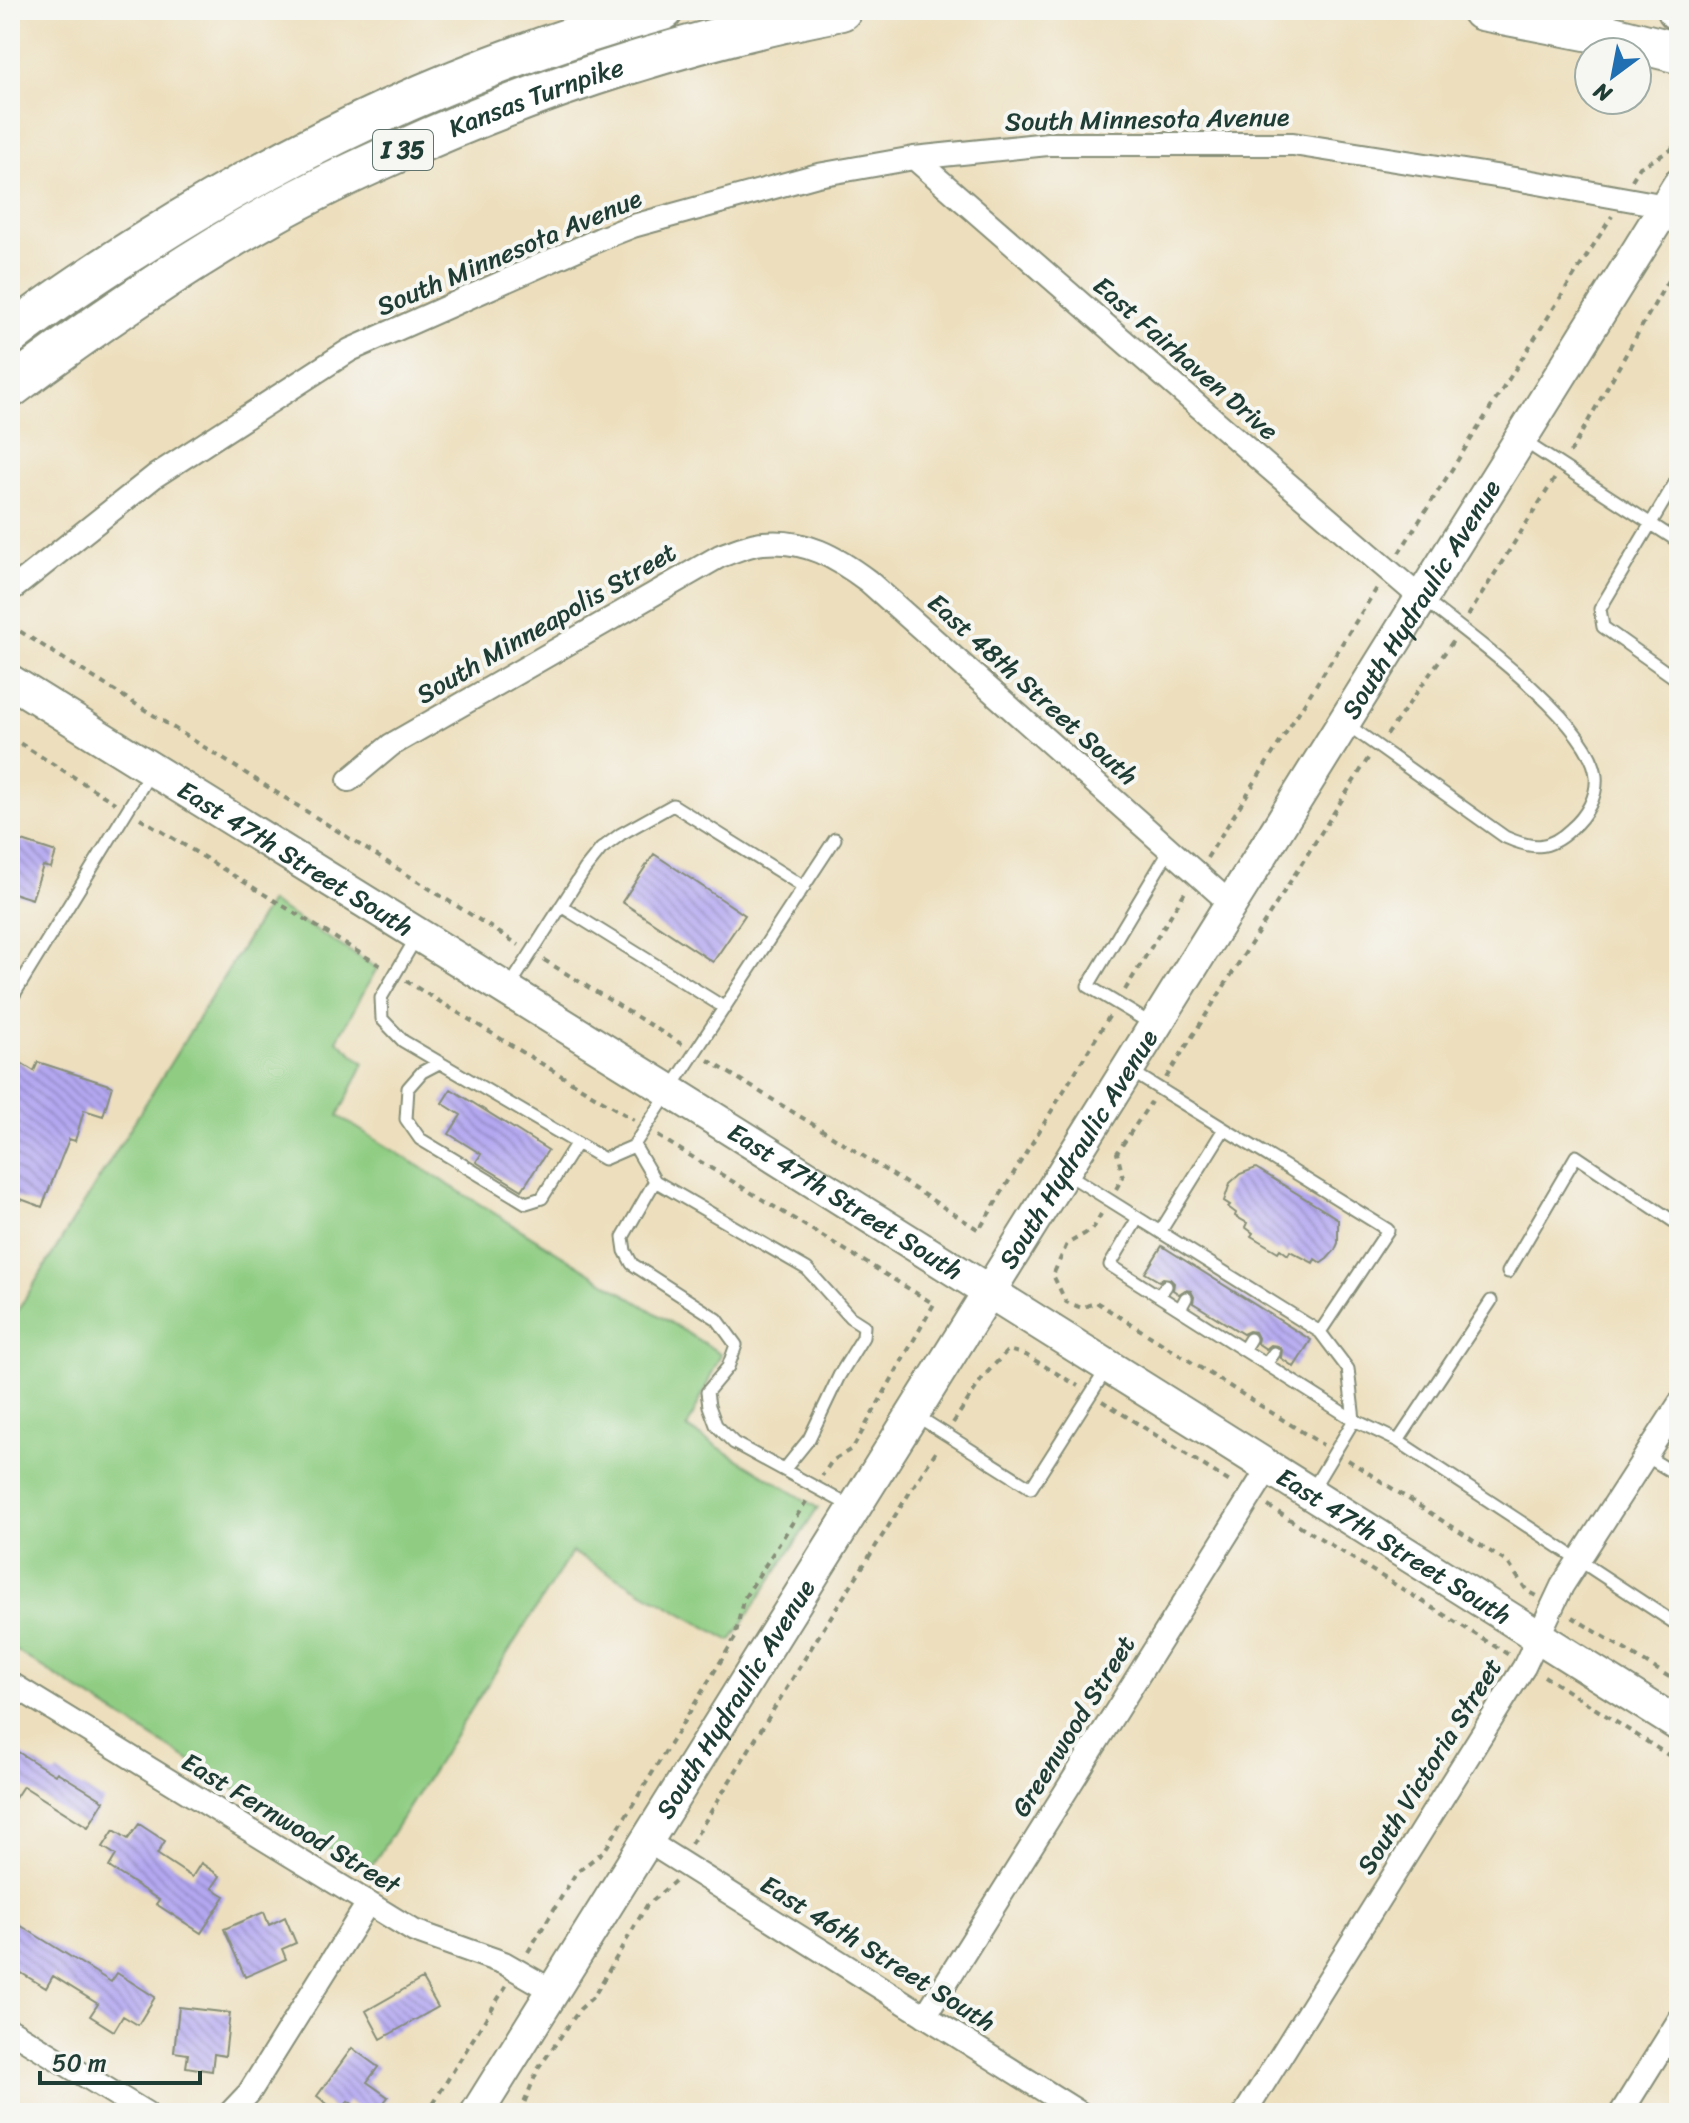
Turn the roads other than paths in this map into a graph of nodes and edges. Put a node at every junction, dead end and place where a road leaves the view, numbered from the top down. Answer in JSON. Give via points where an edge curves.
{"nodes":[{"id":1,"x":663,"y":10,"type":"edge"},
{"id":2,"x":841,"y":10,"type":"edge"},
{"id":3,"x":1482,"y":10,"type":"edge"},
{"id":4,"x":1679,"y":53,"type":"edge"},
{"id":5,"x":914,"y":158,"type":"junction"},
{"id":6,"x":1675,"y":201,"type":"edge"},
{"id":7,"x":10,"y":335,"type":"edge"},
{"id":8,"x":10,"y":388,"type":"edge"},
{"id":9,"x":1521,"y":440,"type":"junction"},
{"id":10,"x":1679,"y":476,"type":"edge"},
{"id":11,"x":1650,"y":523,"type":"junction"},
{"id":12,"x":1679,"y":542,"type":"edge"},
{"id":13,"x":783,"y":543,"type":"joint"},
{"id":14,"x":15,"y":587,"type":"dead end"},
{"id":15,"x":1422,"y":599,"type":"junction"},
{"id":16,"x":10,"y":681,"type":"edge"},
{"id":17,"x":1679,"y":681,"type":"edge"},
{"id":18,"x":1345,"y":723,"type":"junction"},
{"id":19,"x":152,"y":770,"type":"junction"},
{"id":20,"x":349,"y":780,"type":"dead end"},
{"id":21,"x":835,"y":839,"type":"dead end"},
{"id":22,"x":1170,"y":849,"type":"junction"},
{"id":23,"x":804,"y":887,"type":"junction"},
{"id":24,"x":1231,"y":904,"type":"junction"},
{"id":25,"x":561,"y":906,"type":"junction"},
{"id":26,"x":418,"y":935,"type":"junction"},
{"id":27,"x":507,"y":990,"type":"junction"},
{"id":28,"x":10,"y":1001,"type":"edge"},
{"id":29,"x":725,"y":1008,"type":"junction"},
{"id":30,"x":1155,"y":1026,"type":"junction"},
{"id":31,"x":439,"y":1063,"type":"junction"},
{"id":32,"x":1128,"y":1069,"type":"junction"},
{"id":33,"x":670,"y":1091,"type":"junction"},
{"id":34,"x":1224,"y":1129,"type":"junction"},
{"id":35,"x":576,"y":1144,"type":"junction"},
{"id":36,"x":634,"y":1146,"type":"junction"},
{"id":37,"x":1064,"y":1172,"type":"junction"},
{"id":38,"x":655,"y":1181,"type":"junction"},
{"id":39,"x":1138,"y":1218,"type":"junction"},
{"id":40,"x":1679,"y":1225,"type":"edge"},
{"id":41,"x":1160,"y":1232,"type":"junction"},
{"id":42,"x":1508,"y":1272,"type":"dead end"},
{"id":43,"x":990,"y":1291,"type":"junction"},
{"id":44,"x":1491,"y":1301,"type":"dead end"},
{"id":45,"x":1320,"y":1332,"type":"junction"},
{"id":46,"x":1274,"y":1353,"type":"dead end"},
{"id":47,"x":1266,"y":1364,"type":"junction"},
{"id":48,"x":1109,"y":1366,"type":"junction"},
{"id":49,"x":1679,"y":1404,"type":"edge"},
{"id":50,"x":913,"y":1414,"type":"junction"},
{"id":51,"x":1354,"y":1420,"type":"junction"},
{"id":52,"x":1398,"y":1441,"type":"junction"},
{"id":53,"x":1646,"y":1456,"type":"junction"},
{"id":54,"x":1269,"y":1467,"type":"junction"},
{"id":55,"x":784,"y":1470,"type":"junction"},
{"id":56,"x":1679,"y":1476,"type":"edge"},
{"id":57,"x":1311,"y":1493,"type":"junction"},
{"id":58,"x":855,"y":1509,"type":"junction"},
{"id":59,"x":1578,"y":1561,"type":"junction"},
{"id":60,"x":1679,"y":1626,"type":"edge"},
{"id":61,"x":1532,"y":1651,"type":"junction"},
{"id":62,"x":10,"y":1683,"type":"edge"},
{"id":63,"x":1679,"y":1725,"type":"edge"},
{"id":64,"x":647,"y":1841,"type":"junction"},
{"id":65,"x":368,"y":1903,"type":"junction"},
{"id":66,"x":553,"y":1991,"type":"junction"},
{"id":67,"x":925,"y":2016,"type":"junction"},
{"id":68,"x":1679,"y":2020,"type":"edge"},
{"id":69,"x":10,"y":2030,"type":"edge"},
{"id":70,"x":146,"y":2113,"type":"edge"},
{"id":71,"x":230,"y":2113,"type":"edge"},
{"id":72,"x":477,"y":2113,"type":"edge"},
{"id":73,"x":1080,"y":2113,"type":"edge"},
{"id":74,"x":1245,"y":2113,"type":"edge"},
{"id":75,"x":1621,"y":2113,"type":"edge"}],
"edges":[{"from":1,"to":7,"type":"highway","name":"Kansas Turnpike","number":"I 35","via":[[513,57],[369,117],[193,211]]},
{"from":2,"to":8,"type":"highway","name":"Kansas Turnpike","number":"I 35","via":[[706,41],[538,94],[343,177],[189,263]]},
{"from":3,"to":4,"type":"highway"},
{"from":5,"to":6,"type":"street","name":"South Minnesota Avenue","via":[[1048,144],[1293,144],[1622,198]]},
{"from":5,"to":14,"type":"street","name":"South Minnesota Avenue","via":[[818,175],[633,226],[350,350],[155,476]]},
{"from":5,"to":15,"type":"street","name":"East Fairhaven Drive"},
{"from":6,"to":9,"type":"street","name":"South Hydraulic Avenue"},
{"from":9,"to":11,"type":"lane"},
{"from":9,"to":15,"type":"street","name":"South Hydraulic Avenue"},
{"from":10,"to":11,"type":"lane"},
{"from":11,"to":12,"type":"lane"},
{"from":11,"to":17,"type":"lane","via":[[1600,609],[1600,621]]},
{"from":13,"to":20,"type":"street","name":"South Minneapolis Street","via":[[760,543],[720,556],[391,745]]},
{"from":13,"to":22,"type":"street","name":"East 48th Street South","via":[[817,549],[868,581]]},
{"from":15,"to":18,"type":"street","name":"South Hydraulic Avenue"},
{"from":15,"to":18,"type":"lane","via":[[1561,715],[1596,774],[1589,808],[1561,838],[1538,848],[1524,846]]},
{"from":16,"to":19,"type":"street","name":"East 47th Street South"},
{"from":18,"to":24,"type":"street","name":"South Hydraulic Avenue"},
{"from":19,"to":26,"type":"street","name":"East 47th Street South"},
{"from":19,"to":28,"type":"lane"},
{"from":21,"to":23,"type":"lane"},
{"from":22,"to":24,"type":"street","name":"East 48th Street South"},
{"from":22,"to":30,"type":"lane","via":[[1088,986]]},
{"from":23,"to":25,"type":"lane","via":[[673,805],[601,849]]},
{"from":23,"to":29,"type":"lane"},
{"from":24,"to":30,"type":"street","name":"South Hydraulic Avenue"},
{"from":25,"to":27,"type":"lane"},
{"from":25,"to":29,"type":"lane"},
{"from":26,"to":27,"type":"street","name":"East 47th Street South"},
{"from":26,"to":31,"type":"lane","via":[[381,998],[382,1019],[403,1041]]},
{"from":27,"to":33,"type":"street","name":"East 47th Street South"},
{"from":29,"to":33,"type":"lane"},
{"from":30,"to":32,"type":"street","name":"South Hydraulic Avenue"},
{"from":31,"to":35,"type":"lane"},
{"from":31,"to":35,"type":"lane","via":[[408,1088],[406,1119],[420,1139],[526,1203],[542,1198]]},
{"from":32,"to":34,"type":"lane"},
{"from":32,"to":37,"type":"street","name":"South Hydraulic Avenue"},
{"from":33,"to":36,"type":"lane"},
{"from":33,"to":43,"type":"street","name":"East 47th Street South"},
{"from":34,"to":41,"type":"lane"},
{"from":34,"to":45,"type":"lane","via":[[1388,1230]]},
{"from":35,"to":36,"type":"lane","via":[[604,1159]]},
{"from":36,"to":38,"type":"lane"},
{"from":37,"to":39,"type":"lane"},
{"from":37,"to":43,"type":"street","name":"South Hydraulic Avenue"},
{"from":38,"to":55,"type":"lane","via":[[623,1237],[625,1251],[632,1264],[717,1319],[736,1345],[728,1367],[707,1392],[716,1425],[734,1443]]},
{"from":38,"to":55,"type":"lane","via":[[807,1269],[864,1326],[809,1439]]},
{"from":39,"to":41,"type":"lane"},
{"from":39,"to":47,"type":"lane","via":[[1110,1265],[1183,1303],[1247,1344]]},
{"from":40,"to":42,"type":"lane","via":[[1576,1156]]},
{"from":41,"to":45,"type":"lane","via":[[1229,1282],[1293,1322]]},
{"from":43,"to":48,"type":"street","name":"East 47th Street South"},
{"from":43,"to":50,"type":"street","name":"South Hydraulic Avenue"},
{"from":44,"to":52,"type":"lane"},
{"from":45,"to":51,"type":"lane","via":[[1348,1369]]},
{"from":46,"to":47,"type":"lane"},
{"from":47,"to":51,"type":"lane"},
{"from":48,"to":50,"type":"lane","via":[[1031,1488]]},
{"from":48,"to":54,"type":"street","name":"East 47th Street South"},
{"from":49,"to":53,"type":"street","name":"South Victoria Street"},
{"from":50,"to":58,"type":"street","name":"South Hydraulic Avenue"},
{"from":51,"to":52,"type":"lane"},
{"from":51,"to":57,"type":"lane"},
{"from":52,"to":59,"type":"lane"},
{"from":53,"to":56,"type":"lane"},
{"from":53,"to":59,"type":"street","name":"South Victoria Street"},
{"from":54,"to":57,"type":"street","name":"East 47th Street South"},
{"from":54,"to":67,"type":"street","name":"Greenwood Street"},
{"from":55,"to":58,"type":"lane"},
{"from":57,"to":61,"type":"street","name":"East 47th Street South"},
{"from":58,"to":64,"type":"street","name":"South Hydraulic Avenue"},
{"from":59,"to":60,"type":"lane"},
{"from":59,"to":61,"type":"street","name":"South Victoria Street"},
{"from":61,"to":63,"type":"street","name":"East 47th Street South"},
{"from":61,"to":74,"type":"street","name":"South Victoria Street"},
{"from":62,"to":65,"type":"street","name":"East Fernwood Street"},
{"from":64,"to":66,"type":"street","name":"South Hydraulic Avenue"},
{"from":64,"to":67,"type":"street","name":"East 46th Street South"},
{"from":65,"to":66,"type":"street","name":"East Fernwood Street","via":[[414,1931],[504,1963]]},
{"from":65,"to":71,"type":"street","via":[[249,2093]]},
{"from":66,"to":72,"type":"street","name":"South Hydraulic Avenue"},
{"from":67,"to":73,"type":"street","name":"East 46th Street South"},
{"from":68,"to":75,"type":"street"},
{"from":69,"to":70,"type":"street"}]}
